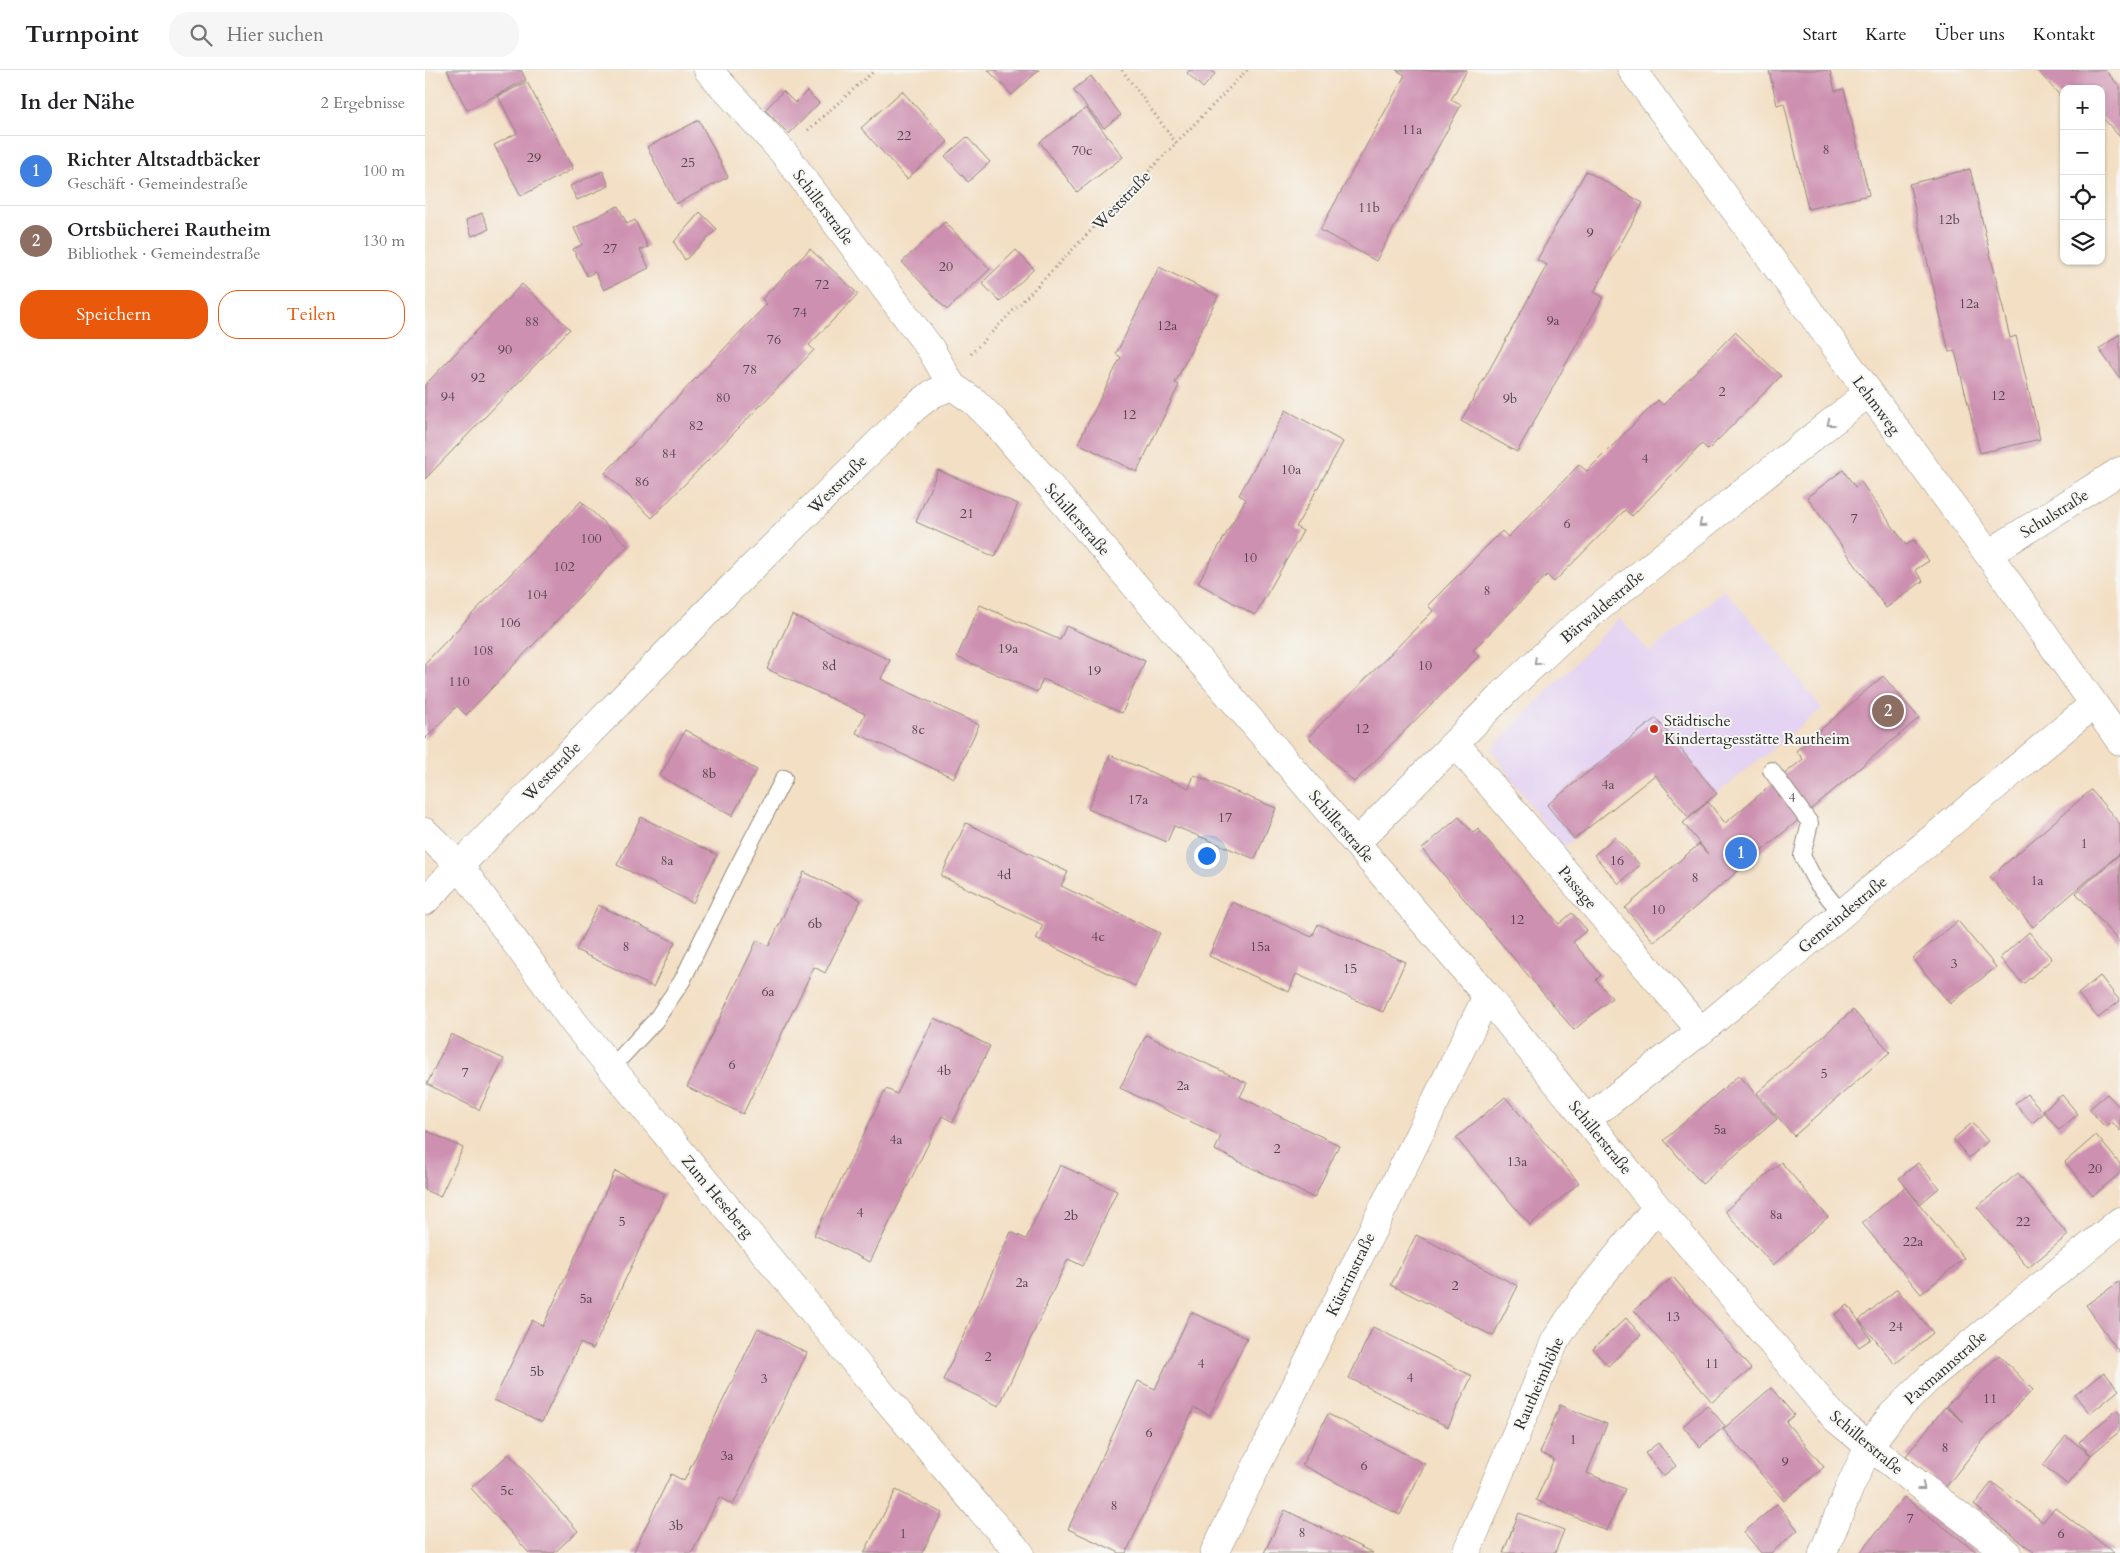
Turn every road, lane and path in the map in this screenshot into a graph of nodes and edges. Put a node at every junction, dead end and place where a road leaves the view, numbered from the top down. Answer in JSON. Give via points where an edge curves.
{"nodes":[{"id":1,"x":708,"y":70,"type":"edge"},
{"id":2,"x":875,"y":70,"type":"edge"},
{"id":3,"x":1123,"y":70,"type":"edge"},
{"id":4,"x":1247,"y":70,"type":"edge"},
{"id":5,"x":1632,"y":70,"type":"edge"},
{"id":6,"x":1176,"y":143,"type":"junction"},
{"id":7,"x":783,"y":152,"type":"junction"},
{"id":8,"x":952,"y":386,"type":"junction"},
{"id":9,"x":1868,"y":393,"type":"junction"},
{"id":10,"x":2120,"y":471,"type":"edge"},
{"id":11,"x":1988,"y":554,"type":"junction"},
{"id":12,"x":2094,"y":704,"type":"junction"},
{"id":13,"x":2120,"y":741,"type":"edge"},
{"id":14,"x":1455,"y":743,"type":"junction"},
{"id":15,"x":1771,"y":770,"type":"dead end"},
{"id":16,"x":784,"y":778,"type":"dead end"},
{"id":17,"x":425,"y":832,"type":"edge"},
{"id":18,"x":1356,"y":843,"type":"junction"},
{"id":19,"x":459,"y":865,"type":"junction"},
{"id":20,"x":425,"y":900,"type":"edge"},
{"id":21,"x":1842,"y":914,"type":"junction"},
{"id":22,"x":1487,"y":996,"type":"junction"},
{"id":23,"x":1701,"y":1031,"type":"junction"},
{"id":24,"x":611,"y":1068,"type":"junction"},
{"id":25,"x":1587,"y":1119,"type":"junction"},
{"id":26,"x":1657,"y":1206,"type":"junction"},
{"id":27,"x":2120,"y":1221,"type":"edge"},
{"id":28,"x":1869,"y":1446,"type":"junction"},
{"id":29,"x":1020,"y":1553,"type":"edge"},
{"id":30,"x":1214,"y":1553,"type":"edge"},
{"id":31,"x":1466,"y":1553,"type":"edge"},
{"id":32,"x":1823,"y":1553,"type":"edge"},
{"id":33,"x":2008,"y":1553,"type":"edge"}],
"edges":[{"from":1,"to":7,"type":"street","name":"Schillerstraße"},
{"from":2,"to":7,"type":"path"},
{"from":3,"to":6,"type":"path"},
{"from":4,"to":6,"type":"path","name":"Weststraße"},
{"from":5,"to":9,"type":"street","name":"Lehmweg"},
{"from":6,"to":8,"type":"path","name":"Weststraße","via":[[967,358]]},
{"from":7,"to":8,"type":"street","name":"Schillerstraße","via":[[929,348]]},
{"from":8,"to":18,"type":"street","name":"Schillerstraße","via":[[995,422]]},
{"from":8,"to":19,"type":"street","name":"Weststraße","via":[[932,394],[914,408],[709,610]]},
{"from":9,"to":11,"type":"street","name":"Lehmweg"},
{"from":9,"to":14,"type":"street","name":"Bärwaldestraße","one_way":true,"via":[[1571,630]]},
{"from":10,"to":11,"type":"street","name":"Schulstraße"},
{"from":11,"to":12,"type":"street","name":"Lehmweg"},
{"from":12,"to":13,"type":"street","name":"Lehmweg"},
{"from":12,"to":21,"type":"street","name":"Gemeindestraße"},
{"from":14,"to":18,"type":"street","name":"Bärwaldestraße"},
{"from":14,"to":23,"type":"street","name":"Passage"},
{"from":15,"to":21,"type":"lane","via":[[1811,823],[1802,856],[1816,882]]},
{"from":16,"to":24,"type":"lane","via":[[683,981],[655,1021]]},
{"from":17,"to":19,"type":"street","name":"Zum Heseberg"},
{"from":18,"to":22,"type":"street","name":"Schillerstraße"},
{"from":19,"to":20,"type":"street","name":"Weststraße"},
{"from":19,"to":24,"type":"street","name":"Zum Heseberg"},
{"from":21,"to":23,"type":"street","name":"Gemeindestraße"},
{"from":22,"to":25,"type":"street","name":"Schillerstraße"},
{"from":22,"to":30,"type":"street","name":"Küstrinstraße"},
{"from":23,"to":25,"type":"street","name":"Gemeindestraße"},
{"from":24,"to":29,"type":"street","name":"Zum Heseberg","via":[[854,1361]]},
{"from":25,"to":26,"type":"street","name":"Schillerstraße"},
{"from":26,"to":28,"type":"street","name":"Schillerstraße","via":[[1837,1418]]},
{"from":26,"to":31,"type":"street","name":"Rautheimhöhe","via":[[1584,1297],[1555,1340]]},
{"from":27,"to":28,"type":"street","name":"Paxmannstraße","via":[[1930,1378],[1892,1414]]},
{"from":28,"to":32,"type":"street","name":"Paxmannstraße"},
{"from":28,"to":33,"type":"street","name":"Schillerstraße","one_way":true}]}
